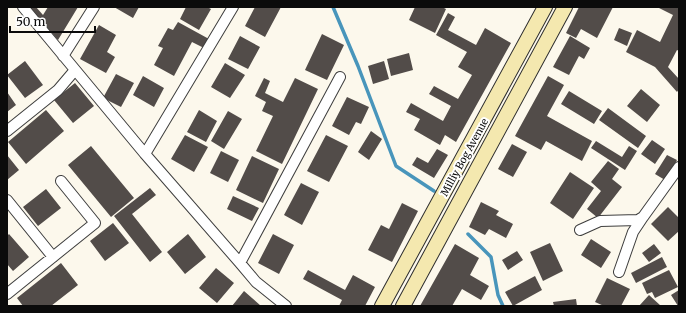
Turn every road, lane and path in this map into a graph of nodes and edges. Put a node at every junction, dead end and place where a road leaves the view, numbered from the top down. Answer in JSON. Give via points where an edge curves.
{"nodes":[{"id":1,"x":23,"y":7,"type":"edge"},
{"id":2,"x":94,"y":7,"type":"edge"},
{"id":3,"x":233,"y":7,"type":"edge"},
{"id":4,"x":545,"y":7,"type":"edge"},
{"id":5,"x":565,"y":7,"type":"edge"},
{"id":6,"x":63,"y":56,"type":"junction"},
{"id":7,"x":75,"y":70,"type":"junction"},
{"id":8,"x":340,"y":78,"type":"dead end"},
{"id":9,"x":487,"y":114,"type":"junction"},
{"id":10,"x":502,"y":123,"type":"junction"},
{"id":11,"x":7,"y":131,"type":"edge"},
{"id":12,"x":145,"y":154,"type":"junction"},
{"id":13,"x":679,"y":167,"type":"edge"},
{"id":14,"x":62,"y":181,"type":"dead end"},
{"id":15,"x":7,"y":200,"type":"edge"},
{"id":16,"x":643,"y":217,"type":"junction"},
{"id":17,"x":580,"y":230,"type":"dead end"},
{"id":18,"x":53,"y":257,"type":"junction"},
{"id":19,"x":240,"y":263,"type":"junction"},
{"id":20,"x":406,"y":263,"type":"junction"},
{"id":21,"x":422,"y":272,"type":"junction"},
{"id":22,"x":619,"y":272,"type":"dead end"},
{"id":23,"x":7,"y":294,"type":"edge"},
{"id":24,"x":286,"y":306,"type":"edge"},
{"id":25,"x":382,"y":306,"type":"edge"},
{"id":26,"x":403,"y":306,"type":"edge"}],
"edges":[{"from":1,"to":6,"type":"street"},
{"from":2,"to":6,"type":"street"},
{"from":3,"to":12,"type":"street"},
{"from":4,"to":9,"type":"main road","name":"Milliy Bog Avenue"},
{"from":5,"to":10,"type":"main road","name":"Milliy Bog Avenue"},
{"from":6,"to":7,"type":"street"},
{"from":7,"to":11,"type":"street","via":[[58,90]]},
{"from":7,"to":12,"type":"street"},
{"from":8,"to":19,"type":"street"},
{"from":9,"to":10,"type":"main road"},
{"from":9,"to":20,"type":"main road","name":"Milliy Bog Avenue"},
{"from":10,"to":21,"type":"main road","name":"Milliy Bog Avenue"},
{"from":12,"to":19,"type":"street"},
{"from":13,"to":16,"type":"street"},
{"from":14,"to":18,"type":"street","via":[[96,223]]},
{"from":15,"to":18,"type":"street"},
{"from":16,"to":17,"type":"street","via":[[638,220],[600,221]]},
{"from":16,"to":22,"type":"street","via":[[633,232]]},
{"from":18,"to":23,"type":"street"},
{"from":19,"to":24,"type":"street","via":[[256,282]]},
{"from":20,"to":21,"type":"main road"},
{"from":20,"to":25,"type":"main road","name":"Milliy Bog Avenue"},
{"from":21,"to":26,"type":"main road","name":"Milliy Bog Avenue"}]}
